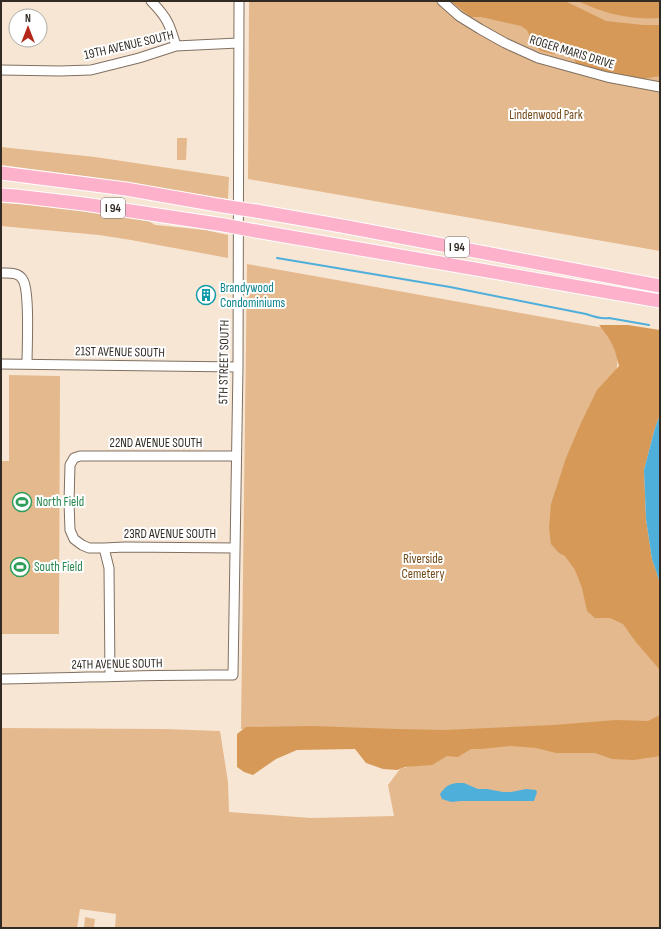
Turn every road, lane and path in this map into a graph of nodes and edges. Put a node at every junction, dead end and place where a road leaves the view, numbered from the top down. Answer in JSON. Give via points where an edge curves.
{"nodes":[{"id":1,"x":151,"y":1,"type":"edge"},
{"id":2,"x":239,"y":1,"type":"edge"},
{"id":3,"x":442,"y":1,"type":"edge"},
{"id":4,"x":238,"y":43,"type":"junction"},
{"id":5,"x":176,"y":46,"type":"junction"},
{"id":6,"x":1,"y":70,"type":"edge"},
{"id":7,"x":660,"y":87,"type":"edge"},
{"id":8,"x":1,"y":173,"type":"edge"},
{"id":9,"x":1,"y":195,"type":"edge"},
{"id":10,"x":1,"y":273,"type":"edge"},
{"id":11,"x":659,"y":285,"type":"edge"},
{"id":12,"x":658,"y":301,"type":"edge"},
{"id":13,"x":1,"y":364,"type":"edge"},
{"id":14,"x":27,"y":364,"type":"junction"},
{"id":15,"x":238,"y":367,"type":"junction"},
{"id":16,"x":236,"y":456,"type":"junction"},
{"id":17,"x":76,"y":458,"type":"joint"},
{"id":18,"x":104,"y":548,"type":"junction"},
{"id":19,"x":235,"y":548,"type":"junction"},
{"id":20,"x":233,"y":675,"type":"joint"},
{"id":21,"x":110,"y":676,"type":"junction"},
{"id":22,"x":1,"y":679,"type":"edge"}],
"edges":[{"from":1,"to":5,"type":"street","via":[[169,22]]},
{"from":2,"to":4,"type":"street","name":"5TH STREET SOUTH"},
{"from":3,"to":7,"type":"street","name":"ROGER MARIS DRIVE","via":[[459,16],[505,43],[538,58],[607,77]]},
{"from":4,"to":5,"type":"street","name":"19TH AVENUE SOUTH"},
{"from":4,"to":15,"type":"street","name":"5TH STREET SOUTH"},
{"from":5,"to":6,"type":"street","name":"19TH AVENUE SOUTH","via":[[91,70]]},
{"from":8,"to":11,"type":"highway","number":"I 94","bridge":true,"via":[[126,189],[256,211]]},
{"from":9,"to":12,"type":"highway","number":"I 94","bridge":true,"via":[[84,204],[224,225]]},
{"from":10,"to":14,"type":"street","via":[[15,273],[23,280],[27,292]]},
{"from":13,"to":14,"type":"street","name":"21ST AVENUE SOUTH"},
{"from":14,"to":15,"type":"street","name":"21ST AVENUE SOUTH"},
{"from":15,"to":16,"type":"street","name":"5TH STREET SOUTH"},
{"from":16,"to":17,"type":"street","name":"22ND AVENUE SOUTH"},
{"from":16,"to":19,"type":"street","name":"5TH STREET SOUTH"},
{"from":17,"to":18,"type":"street","name":"23RD AVENUE SOUTH","via":[[70,464],[70,530],[74,539],[82,545],[89,548]]},
{"from":18,"to":19,"type":"street","name":"23RD AVENUE SOUTH"},
{"from":18,"to":21,"type":"street","via":[[109,568]]},
{"from":19,"to":20,"type":"street","name":"5TH STREET SOUTH"},
{"from":20,"to":21,"type":"street","name":"24TH AVENUE SOUTH"},
{"from":21,"to":22,"type":"street","name":"24TH AVENUE SOUTH"}]}
